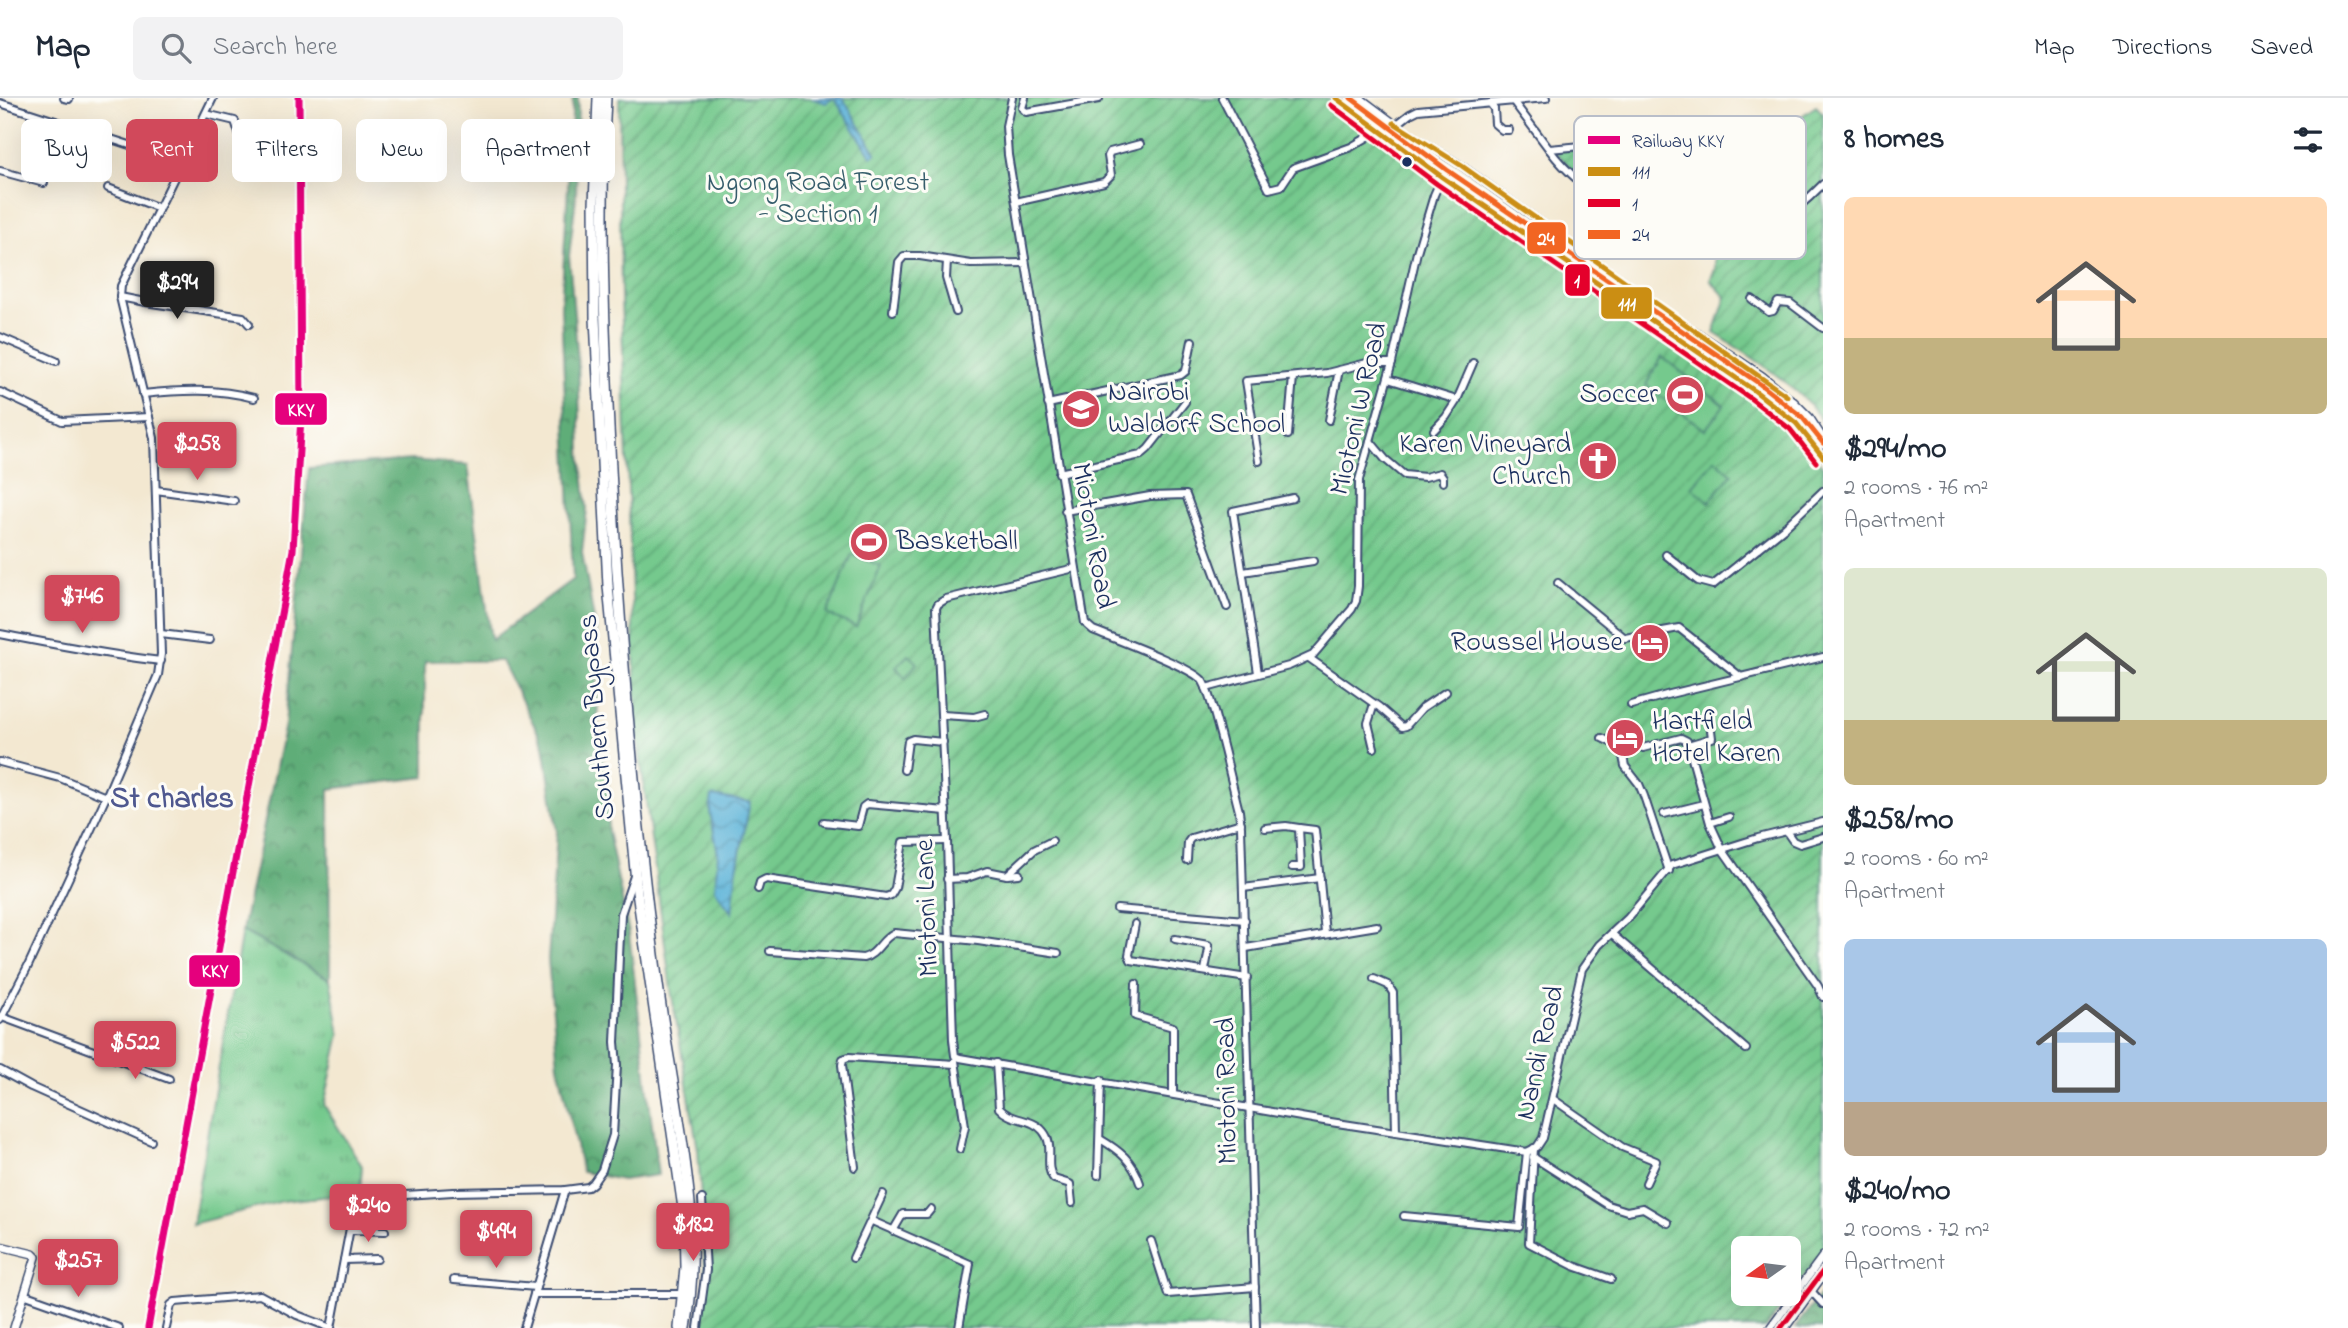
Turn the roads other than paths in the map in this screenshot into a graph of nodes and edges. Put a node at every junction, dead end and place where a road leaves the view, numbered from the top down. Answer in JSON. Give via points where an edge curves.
{"nodes":[{"id":1,"x":212,"y":98,"type":"edge"},
{"id":2,"x":598,"y":98,"type":"edge"},
{"id":3,"x":606,"y":98,"type":"edge"},
{"id":4,"x":1012,"y":98,"type":"edge"},
{"id":5,"x":1025,"y":98,"type":"edge"},
{"id":6,"x":1222,"y":98,"type":"edge"},
{"id":7,"x":1336,"y":98,"type":"edge"},
{"id":8,"x":1360,"y":98,"type":"edge"},
{"id":9,"x":1546,"y":98,"type":"edge"},
{"id":10,"x":1099,"y":99,"type":"edge"},
{"id":11,"x":1513,"y":101,"type":"junction"},
{"id":12,"x":0,"y":103,"type":"edge"},
{"id":13,"x":1490,"y":103,"type":"junction"},
{"id":14,"x":206,"y":114,"type":"junction"},
{"id":15,"x":204,"y":119,"type":"edge"},
{"id":16,"x":232,"y":120,"type":"edge"},
{"id":17,"x":1396,"y":125,"type":"junction"},
{"id":18,"x":1380,"y":130,"type":"junction"},
{"id":19,"x":1509,"y":130,"type":"dead end"},
{"id":20,"x":126,"y":144,"type":"edge"},
{"id":21,"x":1140,"y":144,"type":"dead end"},
{"id":22,"x":1574,"y":147,"type":"edge"},
{"id":23,"x":1549,"y":149,"type":"junction"},
{"id":24,"x":0,"y":171,"type":"edge"},
{"id":25,"x":1442,"y":177,"type":"junction"},
{"id":26,"x":1574,"y":177,"type":"edge"},
{"id":27,"x":172,"y":182,"type":"edge"},
{"id":28,"x":44,"y":183,"type":"dead end"},
{"id":29,"x":1823,"y":184,"type":"edge"},
{"id":30,"x":108,"y":188,"type":"dead end"},
{"id":31,"x":1806,"y":200,"type":"edge"},
{"id":32,"x":1016,"y":202,"type":"junction"},
{"id":33,"x":159,"y":208,"type":"junction"},
{"id":34,"x":1574,"y":245,"type":"edge"},
{"id":35,"x":1594,"y":259,"type":"edge"},
{"id":36,"x":947,"y":261,"type":"junction"},
{"id":37,"x":1026,"y":263,"type":"junction"},
{"id":38,"x":120,"y":296,"type":"junction"},
{"id":39,"x":1752,"y":299,"type":"dead end"},
{"id":40,"x":893,"y":311,"type":"dead end"},
{"id":41,"x":956,"y":312,"type":"dead end"},
{"id":42,"x":249,"y":324,"type":"dead end"},
{"id":43,"x":1823,"y":328,"type":"edge"},
{"id":44,"x":0,"y":337,"type":"edge"},
{"id":45,"x":1192,"y":341,"type":"dead end"},
{"id":46,"x":1717,"y":345,"type":"junction"},
{"id":47,"x":55,"y":360,"type":"dead end"},
{"id":48,"x":1710,"y":361,"type":"junction"},
{"id":49,"x":1473,"y":362,"type":"dead end"},
{"id":50,"x":1392,"y":363,"type":"junction"},
{"id":51,"x":1748,"y":367,"type":"junction"},
{"id":52,"x":1339,"y":370,"type":"junction"},
{"id":53,"x":1293,"y":377,"type":"junction"},
{"id":54,"x":1388,"y":379,"type":"junction"},
{"id":55,"x":1741,"y":382,"type":"junction"},
{"id":56,"x":0,"y":392,"type":"edge"},
{"id":57,"x":143,"y":394,"type":"junction"},
{"id":58,"x":254,"y":398,"type":"dead end"},
{"id":59,"x":1457,"y":400,"type":"junction"},
{"id":60,"x":1185,"y":402,"type":"dead end"},
{"id":61,"x":1048,"y":404,"type":"junction"},
{"id":62,"x":149,"y":418,"type":"junction"},
{"id":63,"x":1329,"y":420,"type":"dead end"},
{"id":64,"x":1434,"y":430,"type":"dead end"},
{"id":65,"x":1288,"y":435,"type":"dead end"},
{"id":66,"x":1823,"y":439,"type":"edge"},
{"id":67,"x":1370,"y":441,"type":"junction"},
{"id":68,"x":1823,"y":457,"type":"edge"},
{"id":69,"x":1259,"y":461,"type":"dead end"},
{"id":70,"x":1059,"y":473,"type":"junction"},
{"id":71,"x":1443,"y":482,"type":"dead end"},
{"id":72,"x":156,"y":490,"type":"junction"},
{"id":73,"x":1823,"y":491,"type":"edge"},
{"id":74,"x":1293,"y":498,"type":"dead end"},
{"id":75,"x":234,"y":501,"type":"dead end"},
{"id":76,"x":1065,"y":511,"type":"junction"},
{"id":77,"x":1667,"y":555,"type":"dead end"},
{"id":78,"x":1312,"y":561,"type":"dead end"},
{"id":79,"x":1075,"y":568,"type":"junction"},
{"id":80,"x":1243,"y":572,"type":"junction"},
{"id":81,"x":1558,"y":583,"type":"dead end"},
{"id":82,"x":1227,"y":607,"type":"dead end"},
{"id":83,"x":0,"y":634,"type":"edge"},
{"id":84,"x":161,"y":634,"type":"junction"},
{"id":85,"x":210,"y":640,"type":"dead end"},
{"id":86,"x":1823,"y":657,"type":"edge"},
{"id":87,"x":1309,"y":658,"type":"junction"},
{"id":88,"x":161,"y":661,"type":"junction"},
{"id":89,"x":1258,"y":673,"type":"junction"},
{"id":90,"x":1741,"y":677,"type":"junction"},
{"id":91,"x":1206,"y":688,"type":"junction"},
{"id":92,"x":1446,"y":692,"type":"dead end"},
{"id":93,"x":1374,"y":704,"type":"junction"},
{"id":94,"x":1631,"y":705,"type":"dead end"},
{"id":95,"x":985,"y":714,"type":"dead end"},
{"id":96,"x":942,"y":715,"type":"junction"},
{"id":97,"x":1711,"y":730,"type":"dead end"},
{"id":98,"x":1601,"y":738,"type":"dead end"},
{"id":99,"x":943,"y":742,"type":"junction"},
{"id":100,"x":1688,"y":746,"type":"junction"},
{"id":101,"x":1374,"y":748,"type":"dead end"},
{"id":102,"x":1643,"y":748,"type":"dead end"},
{"id":103,"x":0,"y":762,"type":"edge"},
{"id":104,"x":904,"y":770,"type":"dead end"},
{"id":105,"x":106,"y":797,"type":"junction"},
{"id":106,"x":1704,"y":804,"type":"junction"},
{"id":107,"x":946,"y":811,"type":"junction"},
{"id":108,"x":1664,"y":814,"type":"dead end"},
{"id":109,"x":1729,"y":817,"type":"dead end"},
{"id":110,"x":824,"y":822,"type":"dead end"},
{"id":111,"x":1823,"y":822,"type":"edge"},
{"id":112,"x":1241,"y":823,"type":"junction"},
{"id":113,"x":1710,"y":823,"type":"junction"},
{"id":114,"x":1265,"y":828,"type":"dead end"},
{"id":115,"x":1300,"y":828,"type":"junction"},
{"id":116,"x":1786,"y":831,"type":"junction"},
{"id":117,"x":1823,"y":837,"type":"edge"},
{"id":118,"x":947,"y":841,"type":"junction"},
{"id":119,"x":1052,"y":841,"type":"dead end"},
{"id":120,"x":1722,"y":849,"type":"junction"},
{"id":121,"x":1186,"y":860,"type":"dead end"},
{"id":122,"x":1292,"y":867,"type":"dead end"},
{"id":123,"x":1669,"y":871,"type":"junction"},
{"id":124,"x":635,"y":872,"type":"junction"},
{"id":125,"x":1019,"y":874,"type":"dead end"},
{"id":126,"x":1007,"y":875,"type":"junction"},
{"id":127,"x":1320,"y":878,"type":"junction"},
{"id":128,"x":947,"y":879,"type":"junction"},
{"id":129,"x":1244,"y":888,"type":"junction"},
{"id":130,"x":758,"y":889,"type":"dead end"},
{"id":131,"x":1117,"y":909,"type":"dead end"},
{"id":132,"x":1245,"y":920,"type":"junction"},
{"id":133,"x":1135,"y":924,"type":"dead end"},
{"id":134,"x":1377,"y":926,"type":"dead end"},
{"id":135,"x":1325,"y":933,"type":"junction"},
{"id":136,"x":1612,"y":934,"type":"junction"},
{"id":137,"x":950,"y":938,"type":"junction"},
{"id":138,"x":1175,"y":939,"type":"dead end"},
{"id":139,"x":1246,"y":948,"type":"junction"},
{"id":140,"x":770,"y":951,"type":"dead end"},
{"id":141,"x":1058,"y":953,"type":"dead end"},
{"id":142,"x":1205,"y":970,"type":"junction"},
{"id":143,"x":1247,"y":978,"type":"junction"},
{"id":144,"x":1374,"y":979,"type":"dead end"},
{"id":145,"x":1136,"y":984,"type":"dead end"},
{"id":146,"x":1823,"y":997,"type":"edge"},
{"id":147,"x":1,"y":1019,"type":"edge"},
{"id":148,"x":1746,"y":1049,"type":"dead end"},
{"id":149,"x":955,"y":1056,"type":"junction"},
{"id":150,"x":996,"y":1063,"type":"junction"},
{"id":151,"x":955,"y":1064,"type":"junction"},
{"id":152,"x":0,"y":1070,"type":"edge"},
{"id":153,"x":169,"y":1079,"type":"dead end"},
{"id":154,"x":1101,"y":1080,"type":"junction"},
{"id":155,"x":1172,"y":1093,"type":"junction"},
{"id":156,"x":1553,"y":1099,"type":"junction"},
{"id":157,"x":1250,"y":1108,"type":"junction"},
{"id":158,"x":1396,"y":1132,"type":"junction"},
{"id":159,"x":1100,"y":1139,"type":"junction"},
{"id":160,"x":151,"y":1141,"type":"dead end"},
{"id":161,"x":960,"y":1149,"type":"dead end"},
{"id":162,"x":1530,"y":1154,"type":"junction"},
{"id":163,"x":855,"y":1167,"type":"dead end"},
{"id":164,"x":1098,"y":1175,"type":"dead end"},
{"id":165,"x":1140,"y":1183,"type":"dead end"},
{"id":166,"x":1646,"y":1183,"type":"dead end"},
{"id":167,"x":565,"y":1190,"type":"junction"},
{"id":168,"x":883,"y":1194,"type":"dead end"},
{"id":169,"x":702,"y":1199,"type":"dead end"},
{"id":170,"x":1072,"y":1203,"type":"dead end"},
{"id":171,"x":931,"y":1209,"type":"dead end"},
{"id":172,"x":1404,"y":1216,"type":"dead end"},
{"id":173,"x":872,"y":1221,"type":"junction"},
{"id":174,"x":1668,"y":1223,"type":"dead end"},
{"id":175,"x":350,"y":1230,"type":"junction"},
{"id":176,"x":386,"y":1231,"type":"dead end"},
{"id":177,"x":893,"y":1231,"type":"junction"},
{"id":178,"x":1151,"y":1241,"type":"dead end"},
{"id":179,"x":0,"y":1246,"type":"edge"},
{"id":180,"x":1823,"y":1256,"type":"edge"},
{"id":181,"x":853,"y":1258,"type":"dead end"},
{"id":182,"x":377,"y":1259,"type":"dead end"},
{"id":183,"x":344,"y":1260,"type":"junction"},
{"id":184,"x":1823,"y":1275,"type":"edge"},
{"id":185,"x":1611,"y":1279,"type":"dead end"},
{"id":186,"x":454,"y":1280,"type":"dead end"},
{"id":187,"x":1255,"y":1287,"type":"junction"},
{"id":188,"x":535,"y":1290,"type":"junction"},
{"id":189,"x":1811,"y":1291,"type":"junction"},
{"id":190,"x":684,"y":1294,"type":"junction"},
{"id":191,"x":26,"y":1296,"type":"junction"},
{"id":192,"x":1823,"y":1304,"type":"edge"},
{"id":193,"x":14,"y":1328,"type":"edge"},
{"id":194,"x":119,"y":1328,"type":"edge"},
{"id":195,"x":166,"y":1328,"type":"edge"},
{"id":196,"x":331,"y":1328,"type":"edge"},
{"id":197,"x":524,"y":1328,"type":"edge"},
{"id":198,"x":679,"y":1328,"type":"edge"},
{"id":199,"x":686,"y":1328,"type":"edge"},
{"id":200,"x":698,"y":1328,"type":"edge"},
{"id":201,"x":959,"y":1328,"type":"edge"},
{"id":202,"x":1256,"y":1328,"type":"edge"},
{"id":203,"x":1770,"y":1328,"type":"edge"},
{"id":204,"x":1785,"y":1328,"type":"edge"}],
"edges":[{"from":1,"to":14,"type":"street"},
{"from":2,"to":124,"type":"highway","name":"Southern Bypass","via":[[594,205],[601,461]]},
{"from":3,"to":199,"type":"highway","name":"Southern Bypass","via":[[604,320],[617,586],[648,901],[693,1214],[694,1265]]},
{"from":4,"to":32,"type":"street","name":"Miotoni Road","via":[[1006,126]]},
{"from":5,"to":10,"type":"street","via":[[1022,108],[1026,112]]},
{"from":6,"to":18,"type":"street","via":[[1269,189],[1281,186],[1298,166],[1351,147]]},
{"from":7,"to":18,"type":"main road"},
{"from":8,"to":17,"type":"main road"},
{"from":9,"to":11,"type":"street"},
{"from":11,"to":13,"type":"street"},
{"from":11,"to":23,"type":"street"},
{"from":12,"to":20,"type":"street"},
{"from":13,"to":17,"type":"street","via":[[1418,110]]},
{"from":13,"to":19,"type":"street","via":[[1497,126]]},
{"from":14,"to":15,"type":"street"},
{"from":14,"to":16,"type":"street"},
{"from":17,"to":34,"type":"main road"},
{"from":18,"to":25,"type":"main road"},
{"from":21,"to":32,"type":"street","via":[[1110,152],[1111,175],[1104,182]]},
{"from":22,"to":23,"type":"street"},
{"from":23,"to":26,"type":"street"},
{"from":24,"to":28,"type":"street"},
{"from":25,"to":48,"type":"main road"},
{"from":25,"to":50,"type":"street","name":"Miotoni W Road","via":[[1417,252]]},
{"from":27,"to":33,"type":"street"},
{"from":29,"to":31,"type":"street"},
{"from":30,"to":33,"type":"street"},
{"from":32,"to":37,"type":"street","name":"Miotoni Road"},
{"from":33,"to":38,"type":"street","via":[[125,273]]},
{"from":35,"to":46,"type":"main road"},
{"from":36,"to":37,"type":"street"},
{"from":36,"to":40,"type":"street","via":[[901,258]]},
{"from":36,"to":41,"type":"street","via":[[946,278]]},
{"from":37,"to":61,"type":"street","name":"Miotoni Road"},
{"from":38,"to":42,"type":"street","via":[[243,317]]},
{"from":38,"to":57,"type":"street"},
{"from":39,"to":43,"type":"street","via":[[1769,312],[1780,302],[1790,303]]},
{"from":44,"to":47,"type":"street"},
{"from":45,"to":61,"type":"street","via":[[1184,373]]},
{"from":46,"to":48,"type":"main road","via":[[1719,356]]},
{"from":46,"to":51,"type":"main road"},
{"from":48,"to":55,"type":"main road"},
{"from":49,"to":59,"type":"street"},
{"from":50,"to":52,"type":"street"},
{"from":50,"to":54,"type":"street","name":"Miotoni W Road"},
{"from":51,"to":55,"type":"main road","via":[[1737,368]]},
{"from":51,"to":66,"type":"main road","via":[[1794,402]]},
{"from":52,"to":53,"type":"street"},
{"from":52,"to":63,"type":"street"},
{"from":53,"to":65,"type":"street"},
{"from":53,"to":69,"type":"street","via":[[1246,382]]},
{"from":54,"to":59,"type":"street"},
{"from":54,"to":67,"type":"street","name":"Miotoni W Road"},
{"from":55,"to":68,"type":"main road","via":[[1796,423]]},
{"from":56,"to":62,"type":"street","via":[[62,421]]},
{"from":57,"to":58,"type":"street","via":[[224,391]]},
{"from":57,"to":62,"type":"street"},
{"from":59,"to":64,"type":"street"},
{"from":60,"to":70,"type":"street","via":[[1141,454]]},
{"from":61,"to":70,"type":"street","name":"Miotoni Road"},
{"from":62,"to":72,"type":"street"},
{"from":67,"to":71,"type":"street","via":[[1399,472],[1418,477],[1440,473]]},
{"from":67,"to":87,"type":"street","name":"Miotoni W Road","via":[[1358,487],[1356,601]]},
{"from":70,"to":76,"type":"street","name":"Miotoni Road"},
{"from":72,"to":75,"type":"street"},
{"from":72,"to":84,"type":"street"},
{"from":73,"to":77,"type":"street","via":[[1713,585],[1698,581]]},
{"from":74,"to":80,"type":"street","via":[[1233,511]]},
{"from":76,"to":79,"type":"street","name":"Miotoni Road"},
{"from":76,"to":82,"type":"street","via":[[1150,496],[1186,495]]},
{"from":78,"to":80,"type":"street"},
{"from":79,"to":91,"type":"street","name":"Miotoni Road","via":[[1089,628],[1186,671]]},
{"from":79,"to":96,"type":"street","name":"Miotoni Lane","via":[[946,598],[937,604]]},
{"from":80,"to":89,"type":"street"},
{"from":81,"to":90,"type":"street","via":[[1625,638],[1679,628]]},
{"from":83,"to":88,"type":"street"},
{"from":84,"to":85,"type":"street"},
{"from":84,"to":88,"type":"street"},
{"from":86,"to":90,"type":"street"},
{"from":87,"to":89,"type":"street"},
{"from":87,"to":93,"type":"street"},
{"from":88,"to":105,"type":"street"},
{"from":89,"to":91,"type":"street"},
{"from":90,"to":94,"type":"street"},
{"from":91,"to":112,"type":"street","name":"Miotoni Road"},
{"from":92,"to":93,"type":"street","via":[[1404,727]]},
{"from":93,"to":101,"type":"street","via":[[1368,723]]},
{"from":95,"to":96,"type":"street"},
{"from":96,"to":99,"type":"street","name":"Miotoni Lane"},
{"from":97,"to":100,"type":"street","via":[[1712,738]]},
{"from":98,"to":123,"type":"street","via":[[1620,747],[1625,766],[1639,784]]},
{"from":99,"to":104,"type":"street","via":[[908,741]]},
{"from":99,"to":107,"type":"street","name":"Miotoni Lane"},
{"from":100,"to":102,"type":"street","via":[[1681,738]]},
{"from":100,"to":106,"type":"street"},
{"from":103,"to":105,"type":"street","via":[[60,778]]},
{"from":105,"to":147,"type":"street"},
{"from":106,"to":108,"type":"street"},
{"from":106,"to":113,"type":"street"},
{"from":107,"to":110,"type":"street","via":[[867,804],[858,826]]},
{"from":107,"to":118,"type":"street","name":"Miotoni Lane"},
{"from":109,"to":113,"type":"street"},
{"from":111,"to":116,"type":"street","name":"Nandi Road"},
{"from":112,"to":121,"type":"street","via":[[1191,838]]},
{"from":112,"to":129,"type":"street","name":"Miotoni Road"},
{"from":113,"to":120,"type":"street"},
{"from":114,"to":115,"type":"street"},
{"from":115,"to":122,"type":"street","via":[[1301,867]]},
{"from":115,"to":127,"type":"street","via":[[1315,830]]},
{"from":116,"to":117,"type":"street","via":[[1800,844]]},
{"from":116,"to":120,"type":"street","name":"Nandi Road"},
{"from":118,"to":128,"type":"street","name":"Miotoni Lane"},
{"from":118,"to":130,"type":"street","via":[[903,842],[895,888],[886,897],[766,879]]},
{"from":119,"to":126,"type":"street","via":[[1034,850]]},
{"from":120,"to":123,"type":"street","name":"Nandi Road","via":[[1672,865]]},
{"from":120,"to":146,"type":"street"},
{"from":123,"to":136,"type":"street","name":"Nandi Road"},
{"from":124,"to":167,"type":"street","via":[[621,914],[612,1140],[591,1185]]},
{"from":124,"to":190,"type":"highway","name":"Southern Bypass","via":[[684,1216]]},
{"from":125,"to":126,"type":"street"},
{"from":126,"to":128,"type":"street","via":[[986,872]]},
{"from":127,"to":129,"type":"street"},
{"from":127,"to":135,"type":"street"},
{"from":128,"to":137,"type":"street","name":"Miotoni Lane"},
{"from":129,"to":132,"type":"street","name":"Miotoni Road"},
{"from":131,"to":132,"type":"street"},
{"from":132,"to":139,"type":"street","name":"Miotoni Road"},
{"from":133,"to":142,"type":"street","via":[[1131,960]]},
{"from":134,"to":135,"type":"street"},
{"from":135,"to":139,"type":"street"},
{"from":136,"to":148,"type":"street"},
{"from":136,"to":156,"type":"street","name":"Nandi Road","via":[[1584,965]]},
{"from":137,"to":140,"type":"street","via":[[892,933],[872,955],[863,958]]},
{"from":137,"to":141,"type":"street"},
{"from":137,"to":149,"type":"street","name":"Miotoni Lane"},
{"from":138,"to":142,"type":"street","via":[[1208,945]]},
{"from":139,"to":143,"type":"street","name":"Miotoni Road"},
{"from":142,"to":143,"type":"street"},
{"from":143,"to":157,"type":"street","name":"Miotoni Road"},
{"from":144,"to":158,"type":"street","via":[[1393,993]]},
{"from":145,"to":155,"type":"street","via":[[1136,1017],[1173,1027]]},
{"from":147,"to":153,"type":"street"},
{"from":149,"to":150,"type":"street"},
{"from":149,"to":151,"type":"street","name":"Miotoni Lane"},
{"from":150,"to":154,"type":"street"},
{"from":150,"to":170,"type":"street","via":[[999,1108],[1044,1132],[1050,1146],[1049,1172],[1054,1180],[1070,1184]]},
{"from":151,"to":161,"type":"street","name":"Miotoni Lane","via":[[965,1126]]},
{"from":151,"to":163,"type":"street","via":[[843,1059]]},
{"from":152,"to":160,"type":"street"},
{"from":154,"to":155,"type":"street"},
{"from":154,"to":159,"type":"street"},
{"from":155,"to":157,"type":"street"},
{"from":156,"to":162,"type":"street","name":"Nandi Road","via":[[1543,1138]]},
{"from":156,"to":166,"type":"street","via":[[1622,1147],[1654,1159],[1657,1163]]},
{"from":157,"to":158,"type":"street","name":"Nandi Road"},
{"from":157,"to":187,"type":"street","name":"Miotoni Road"},
{"from":158,"to":162,"type":"street","name":"Nandi Road"},
{"from":159,"to":164,"type":"street"},
{"from":159,"to":165,"type":"street","via":[[1128,1159]]},
{"from":162,"to":172,"type":"street","via":[[1519,1227]]},
{"from":162,"to":174,"type":"street","via":[[1608,1205],[1627,1211],[1643,1208]]},
{"from":162,"to":185,"type":"street","via":[[1528,1243]]},
{"from":167,"to":175,"type":"street","via":[[358,1198]]},
{"from":167,"to":188,"type":"street"},
{"from":168,"to":173,"type":"street"},
{"from":169,"to":200,"type":"street","via":[[706,1270]]},
{"from":171,"to":177,"type":"street","via":[[927,1214],[903,1214]]},
{"from":173,"to":177,"type":"street"},
{"from":173,"to":181,"type":"street"},
{"from":175,"to":176,"type":"street"},
{"from":175,"to":183,"type":"street"},
{"from":177,"to":201,"type":"street","via":[[971,1265]]},
{"from":178,"to":187,"type":"street","via":[[1168,1294]]},
{"from":179,"to":191,"type":"main road","via":[[36,1257]]},
{"from":180,"to":203,"type":"main road"},
{"from":182,"to":183,"type":"street"},
{"from":183,"to":196,"type":"street"},
{"from":184,"to":189,"type":"main road"},
{"from":186,"to":188,"type":"street"},
{"from":187,"to":202,"type":"street","name":"Miotoni Road"},
{"from":188,"to":190,"type":"street"},
{"from":188,"to":197,"type":"street"},
{"from":189,"to":192,"type":"street"},
{"from":189,"to":204,"type":"main road"},
{"from":190,"to":198,"type":"highway","name":"Southern Bypass"},
{"from":191,"to":193,"type":"main road"},
{"from":191,"to":194,"type":"street"},
{"from":195,"to":196,"type":"street","via":[[175,1302],[252,1295]]}]}
